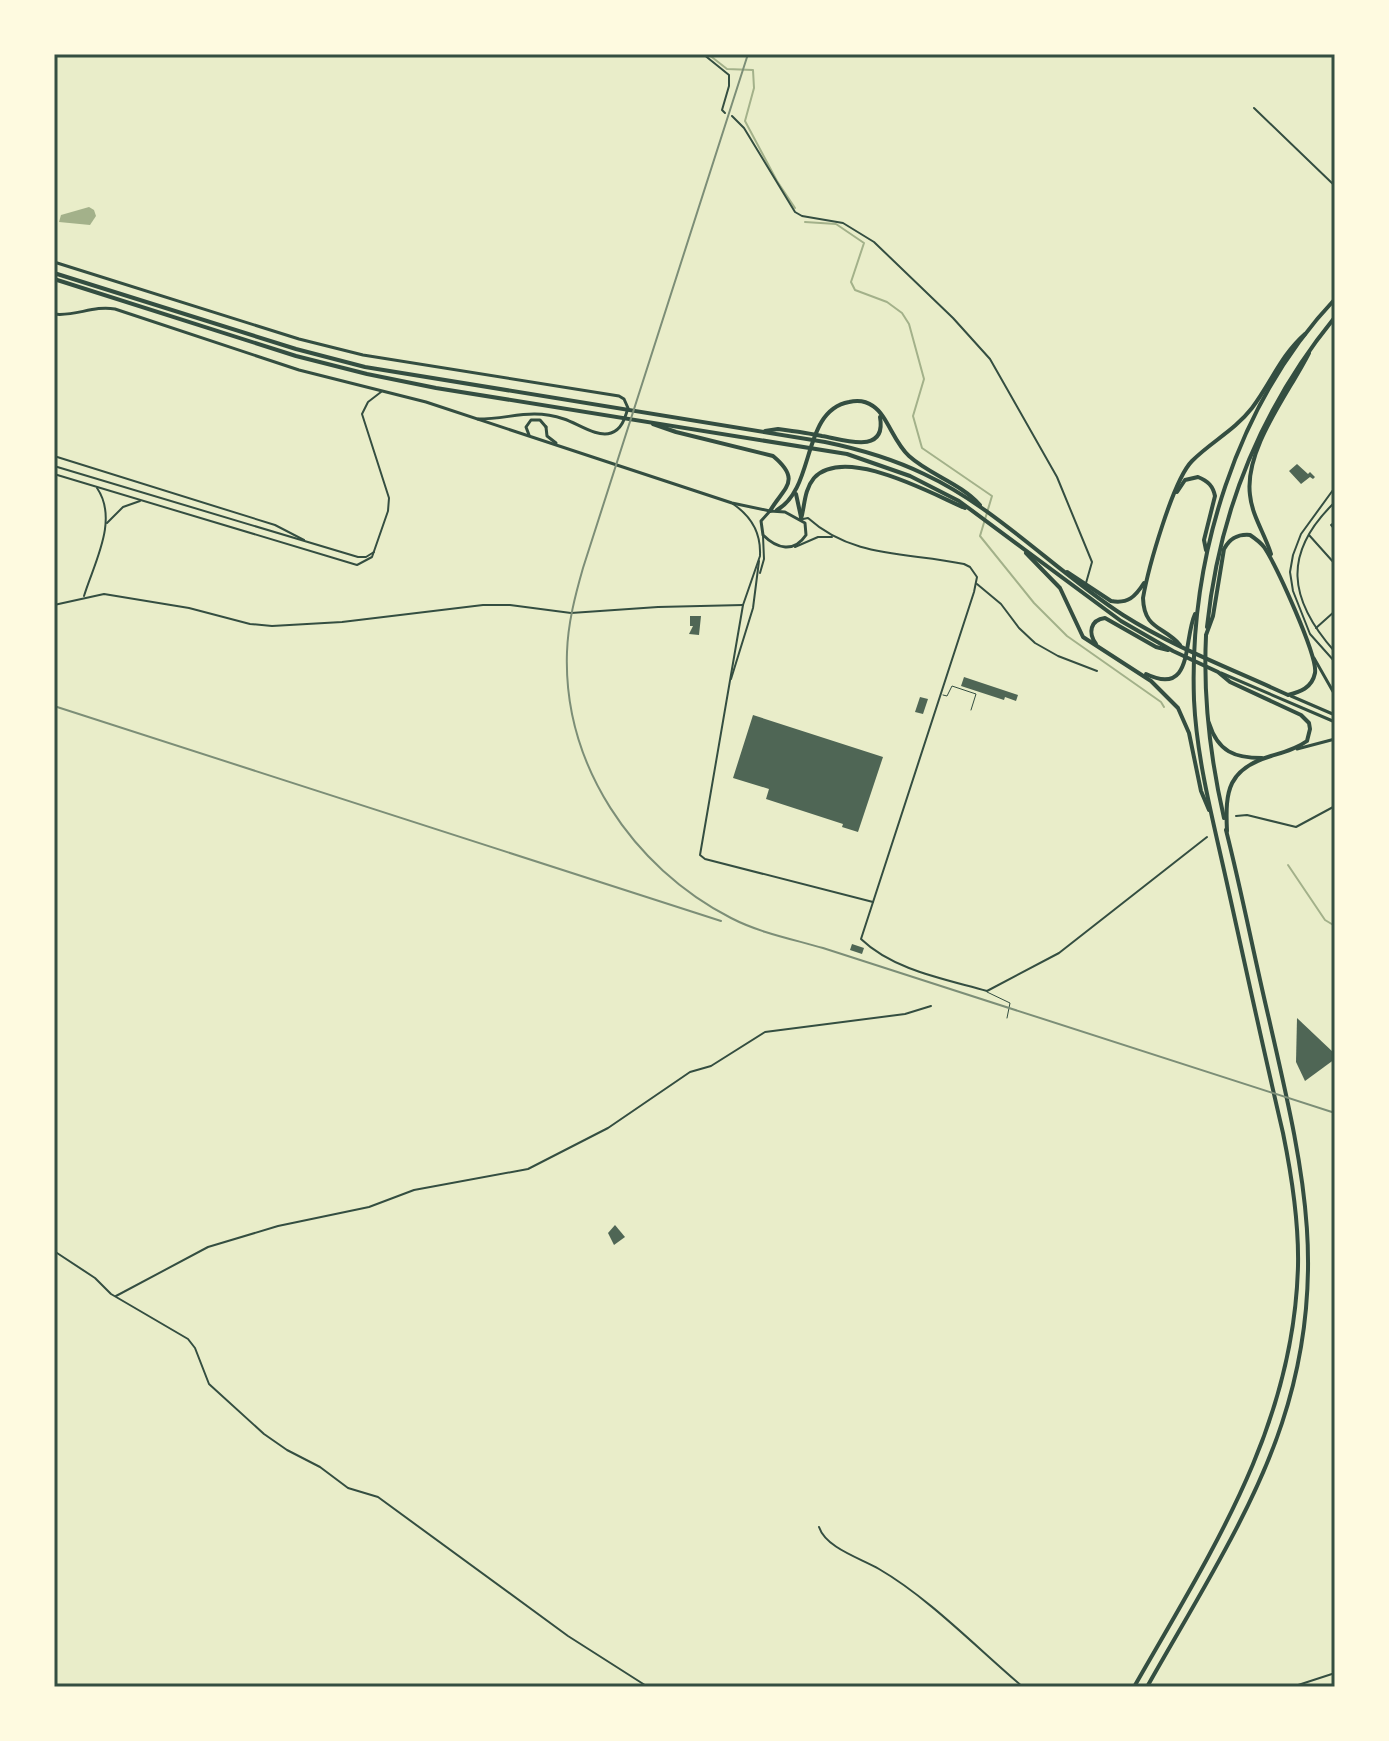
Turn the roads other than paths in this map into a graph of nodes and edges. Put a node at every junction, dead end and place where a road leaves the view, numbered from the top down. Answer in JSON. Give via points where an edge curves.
{"nodes":[{"id":1,"x":703,"y":54,"type":"edge"},
{"id":2,"x":1254,"y":108,"type":"dead end"},
{"id":3,"x":725,"y":113,"type":"dead end"},
{"id":4,"x":732,"y":116,"type":"dead end"},
{"id":5,"x":1335,"y":186,"type":"edge"},
{"id":6,"x":54,"y":262,"type":"edge"},
{"id":7,"x":54,"y":273,"type":"edge"},
{"id":8,"x":54,"y":279,"type":"edge"},
{"id":9,"x":1335,"y":299,"type":"edge"},
{"id":10,"x":54,"y":314,"type":"edge"},
{"id":11,"x":1335,"y":317,"type":"edge"},
{"id":12,"x":1310,"y":330,"type":"junction"},
{"id":13,"x":1316,"y":340,"type":"junction"},
{"id":14,"x":382,"y":391,"type":"junction"},
{"id":15,"x":879,"y":411,"type":"junction"},
{"id":16,"x":556,"y":418,"type":"junction"},
{"id":17,"x":478,"y":419,"type":"junction"},
{"id":18,"x":642,"y":420,"type":"junction"},
{"id":19,"x":546,"y":427,"type":"junction"},
{"id":20,"x":530,"y":436,"type":"junction"},
{"id":21,"x":826,"y":439,"type":"junction"},
{"id":22,"x":559,"y":446,"type":"junction"},
{"id":23,"x":54,"y":456,"type":"edge"},
{"id":24,"x":54,"y":466,"type":"edge"},
{"id":25,"x":54,"y":474,"type":"edge"},
{"id":26,"x":1335,"y":480,"type":"edge"},
{"id":27,"x":95,"y":485,"type":"junction"},
{"id":28,"x":797,"y":489,"type":"junction"},
{"id":29,"x":1334,"y":491,"type":"edge"},
{"id":30,"x":141,"y":501,"type":"junction"},
{"id":31,"x":1172,"y":501,"type":"junction"},
{"id":32,"x":1335,"y":502,"type":"edge"},
{"id":33,"x":732,"y":503,"type":"junction"},
{"id":34,"x":777,"y":510,"type":"junction"},
{"id":35,"x":804,"y":510,"type":"junction"},
{"id":36,"x":984,"y":510,"type":"junction"},
{"id":37,"x":770,"y":511,"type":"junction"},
{"id":38,"x":974,"y":511,"type":"junction"},
{"id":39,"x":808,"y":518,"type":"junction"},
{"id":40,"x":801,"y":519,"type":"junction"},
{"id":41,"x":1335,"y":522,"type":"edge"},
{"id":42,"x":107,"y":523,"type":"junction"},
{"id":43,"x":1335,"y":530,"type":"edge"},
{"id":44,"x":1308,"y":534,"type":"junction"},
{"id":45,"x":763,"y":535,"type":"junction"},
{"id":46,"x":834,"y":537,"type":"junction"},
{"id":47,"x":308,"y":542,"type":"junction"},
{"id":48,"x":1019,"y":546,"type":"junction"},
{"id":49,"x":795,"y":547,"type":"junction"},
{"id":50,"x":375,"y":551,"type":"junction"},
{"id":51,"x":1206,"y":554,"type":"junction"},
{"id":52,"x":760,"y":556,"type":"junction"},
{"id":53,"x":1274,"y":564,"type":"junction"},
{"id":54,"x":1335,"y":564,"type":"edge"},
{"id":55,"x":1058,"y":567,"type":"junction"},
{"id":56,"x":759,"y":580,"type":"junction"},
{"id":57,"x":1146,"y":581,"type":"junction"},
{"id":58,"x":1086,"y":583,"type":"junction"},
{"id":59,"x":976,"y":584,"type":"junction"},
{"id":60,"x":84,"y":597,"type":"junction"},
{"id":61,"x":54,"y":605,"type":"edge"},
{"id":62,"x":743,"y":605,"type":"junction"},
{"id":63,"x":1197,"y":609,"type":"junction"},
{"id":64,"x":1335,"y":611,"type":"edge"},
{"id":65,"x":1315,"y":629,"type":"junction"},
{"id":66,"x":1206,"y":635,"type":"junction"},
{"id":67,"x":1097,"y":646,"type":"junction"},
{"id":68,"x":1182,"y":648,"type":"junction"},
{"id":69,"x":1173,"y":651,"type":"junction"},
{"id":70,"x":1335,"y":652,"type":"edge"},
{"id":71,"x":1314,"y":658,"type":"junction"},
{"id":72,"x":1335,"y":662,"type":"edge"},
{"id":73,"x":1136,"y":670,"type":"junction"},
{"id":74,"x":1097,"y":671,"type":"dead end"},
{"id":75,"x":1218,"y":672,"type":"junction"},
{"id":76,"x":728,"y":690,"type":"junction"},
{"id":77,"x":941,"y":694,"type":"junction"},
{"id":78,"x":1288,"y":695,"type":"junction"},
{"id":79,"x":1335,"y":695,"type":"edge"},
{"id":80,"x":971,"y":710,"type":"dead end"},
{"id":81,"x":1335,"y":715,"type":"edge"},
{"id":82,"x":1206,"y":716,"type":"junction"},
{"id":83,"x":1335,"y":722,"type":"edge"},
{"id":84,"x":1335,"y":739,"type":"edge"},
{"id":85,"x":1292,"y":750,"type":"junction"},
{"id":86,"x":1266,"y":758,"type":"junction"},
{"id":87,"x":1335,"y":806,"type":"edge"},
{"id":88,"x":1236,"y":816,"type":"dead end"},
{"id":89,"x":1213,"y":820,"type":"junction"},
{"id":90,"x":1227,"y":831,"type":"junction"},
{"id":91,"x":1207,"y":837,"type":"dead end"},
{"id":92,"x":873,"y":902,"type":"junction"},
{"id":93,"x":987,"y":991,"type":"junction"},
{"id":94,"x":931,"y":1006,"type":"dead end"},
{"id":95,"x":1007,"y":1018,"type":"dead end"},
{"id":96,"x":54,"y":1251,"type":"edge"},
{"id":97,"x":116,"y":1296,"type":"junction"},
{"id":98,"x":819,"y":1527,"type":"dead end"},
{"id":99,"x":1335,"y":1673,"type":"edge"},
{"id":100,"x":1303,"y":1685,"type":"edge"},
{"id":101,"x":648,"y":1687,"type":"edge"},
{"id":102,"x":1023,"y":1687,"type":"edge"},
{"id":103,"x":1134,"y":1687,"type":"edge"},
{"id":104,"x":1147,"y":1687,"type":"edge"},
{"id":105,"x":1292,"y":1687,"type":"edge"}],
"edges":[{"from":1,"to":3,"type":"street","via":[[729,75]]},
{"from":2,"to":5,"type":"street"},
{"from":4,"to":58,"type":"street","via":[[795,212],[843,223],[874,242],[998,368],[1057,477],[1092,562]]},
{"from":6,"to":16,"type":"main road","via":[[325,346],[619,396],[627,403],[624,420],[610,434]]},
{"from":7,"to":21,"type":"highway","via":[[365,367]]},
{"from":8,"to":18,"type":"highway","via":[[367,374]]},
{"from":9,"to":12,"type":"highway"},
{"from":10,"to":14,"type":"main road","via":[[115,309],[299,370]]},
{"from":11,"to":13,"type":"highway"},
{"from":12,"to":31,"type":"highway","via":[[1291,346],[1242,420],[1191,462]]},
{"from":12,"to":51,"type":"highway","via":[[1249,430]]},
{"from":13,"to":53,"type":"highway","via":[[1250,470],[1252,508]]},
{"from":13,"to":66,"type":"highway","via":[[1275,402],[1243,470],[1216,560]]},
{"from":14,"to":17,"type":"main road"},
{"from":14,"to":50,"type":"street","via":[[362,414],[389,498]]},
{"from":15,"to":21,"type":"highway","via":[[880,431],[869,442]]},
{"from":15,"to":28,"type":"highway","via":[[857,401],[827,414]]},
{"from":15,"to":36,"type":"highway","via":[[911,458],[964,490]]},
{"from":16,"to":17,"type":"main road","via":[[528,413]]},
{"from":16,"to":19,"type":"main road"},
{"from":17,"to":20,"type":"main road"},
{"from":18,"to":37,"type":"highway","via":[[773,456],[783,464],[788,483]]},
{"from":18,"to":38,"type":"highway","via":[[867,459]]},
{"from":19,"to":20,"type":"main road","via":[[531,420],[526,427]]},
{"from":19,"to":22,"type":"main road","via":[[547,436]]},
{"from":20,"to":22,"type":"main road"},
{"from":21,"to":36,"type":"highway","via":[[925,474]]},
{"from":22,"to":33,"type":"main road"},
{"from":23,"to":47,"type":"street","via":[[275,525]]},
{"from":24,"to":47,"type":"street"},
{"from":25,"to":27,"type":"street"},
{"from":26,"to":29,"type":"street"},
{"from":27,"to":30,"type":"street"},
{"from":27,"to":42,"type":"street","via":[[107,507]]},
{"from":28,"to":34,"type":"highway"},
{"from":28,"to":40,"type":"highway"},
{"from":29,"to":72,"type":"street","via":[[1301,534],[1290,572],[1310,634]]},
{"from":30,"to":42,"type":"street","via":[[123,507]]},
{"from":30,"to":50,"type":"street","via":[[357,565]]},
{"from":31,"to":51,"type":"highway","via":[[1192,478],[1205,479],[1214,489]]},
{"from":31,"to":57,"type":"highway"},
{"from":32,"to":44,"type":"street"},
{"from":33,"to":37,"type":"main road"},
{"from":33,"to":52,"type":"street","via":[[755,527]]},
{"from":34,"to":37,"type":"main road"},
{"from":34,"to":40,"type":"main road"},
{"from":35,"to":38,"type":"highway","via":[[814,479],[845,466],[929,490]]},
{"from":35,"to":39,"type":"highway"},
{"from":35,"to":40,"type":"highway"},
{"from":36,"to":55,"type":"highway"},
{"from":37,"to":45,"type":"main road","via":[[761,521]]},
{"from":38,"to":48,"type":"highway"},
{"from":39,"to":40,"type":"street"},
{"from":39,"to":46,"type":"street"},
{"from":40,"to":49,"type":"main road","via":[[806,535]]},
{"from":41,"to":43,"type":"street"},
{"from":42,"to":60,"type":"street"},
{"from":44,"to":54,"type":"street"},
{"from":44,"to":65,"type":"street","via":[[1296,572]]},
{"from":45,"to":49,"type":"main road","via":[[775,545]]},
{"from":45,"to":56,"type":"street"},
{"from":46,"to":49,"type":"street"},
{"from":46,"to":59,"type":"street","via":[[896,555],[964,564],[974,571]]},
{"from":47,"to":50,"type":"street","via":[[358,557]]},
{"from":48,"to":67,"type":"highway","via":[[1055,580],[1079,630]]},
{"from":48,"to":69,"type":"highway","via":[[1098,606]]},
{"from":51,"to":63,"type":"highway"},
{"from":52,"to":56,"type":"street"},
{"from":52,"to":62,"type":"street"},
{"from":53,"to":66,"type":"highway","via":[[1250,535],[1228,542]]},
{"from":53,"to":71,"type":"highway"},
{"from":55,"to":58,"type":"highway"},
{"from":55,"to":68,"type":"highway"},
{"from":56,"to":76,"type":"street"},
{"from":57,"to":58,"type":"highway","via":[[1133,598],[1119,602]]},
{"from":57,"to":68,"type":"highway","via":[[1146,614]]},
{"from":59,"to":74,"type":"street","via":[[1035,643]]},
{"from":59,"to":77,"type":"street"},
{"from":60,"to":61,"type":"street"},
{"from":60,"to":62,"type":"street","via":[[104,594],[272,626],[483,605],[571,613]]},
{"from":62,"to":76,"type":"street"},
{"from":63,"to":73,"type":"highway","via":[[1180,673],[1168,679]]},
{"from":63,"to":89,"type":"highway","via":[[1198,741]]},
{"from":64,"to":65,"type":"street"},
{"from":65,"to":70,"type":"street"},
{"from":66,"to":82,"type":"highway"},
{"from":67,"to":69,"type":"highway","via":[[1091,627],[1105,618]]},
{"from":67,"to":73,"type":"highway"},
{"from":68,"to":78,"type":"highway"},
{"from":69,"to":75,"type":"highway"},
{"from":71,"to":78,"type":"highway","via":[[1309,686]]},
{"from":71,"to":79,"type":"main road"},
{"from":73,"to":89,"type":"highway","via":[[1162,689],[1184,720]]},
{"from":75,"to":83,"type":"main road"},
{"from":75,"to":85,"type":"highway","via":[[1306,719],[1310,735]]},
{"from":76,"to":92,"type":"street","via":[[700,855]]},
{"from":77,"to":80,"type":"lane","via":[[947,696],[952,686],[973,692]]},
{"from":77,"to":92,"type":"street"},
{"from":78,"to":81,"type":"main road"},
{"from":82,"to":86,"type":"highway","via":[[1224,750],[1237,757]]},
{"from":82,"to":90,"type":"highway"},
{"from":84,"to":85,"type":"main road"},
{"from":85,"to":86,"type":"highway"},
{"from":86,"to":90,"type":"highway","via":[[1243,768],[1232,782],[1226,798]]},
{"from":87,"to":88,"type":"street","via":[[1296,827]]},
{"from":89,"to":103,"type":"highway","via":[[1294,1192],[1295,1312],[1283,1379],[1262,1446]]},
{"from":90,"to":104,"type":"highway","via":[[1304,1187],[1310,1245],[1305,1326],[1291,1396],[1272,1450]]},
{"from":91,"to":93,"type":"street","via":[[1059,953]]},
{"from":92,"to":93,"type":"street","via":[[861,939],[873,950],[891,961]]},
{"from":93,"to":95,"type":"lane","via":[[1010,1003]]},
{"from":94,"to":97,"type":"street","via":[[765,1032],[711,1066],[690,1072],[608,1128],[528,1169],[414,1190],[369,1207],[237,1238],[188,1256]]},
{"from":96,"to":97,"type":"street"},
{"from":97,"to":101,"type":"street","via":[[188,1339],[209,1384],[274,1442],[348,1488],[378,1497],[568,1636]]},
{"from":98,"to":102,"type":"street","via":[[829,1541],[903,1583]]},
{"from":99,"to":100,"type":"street"},
{"from":100,"to":105,"type":"street"}]}
